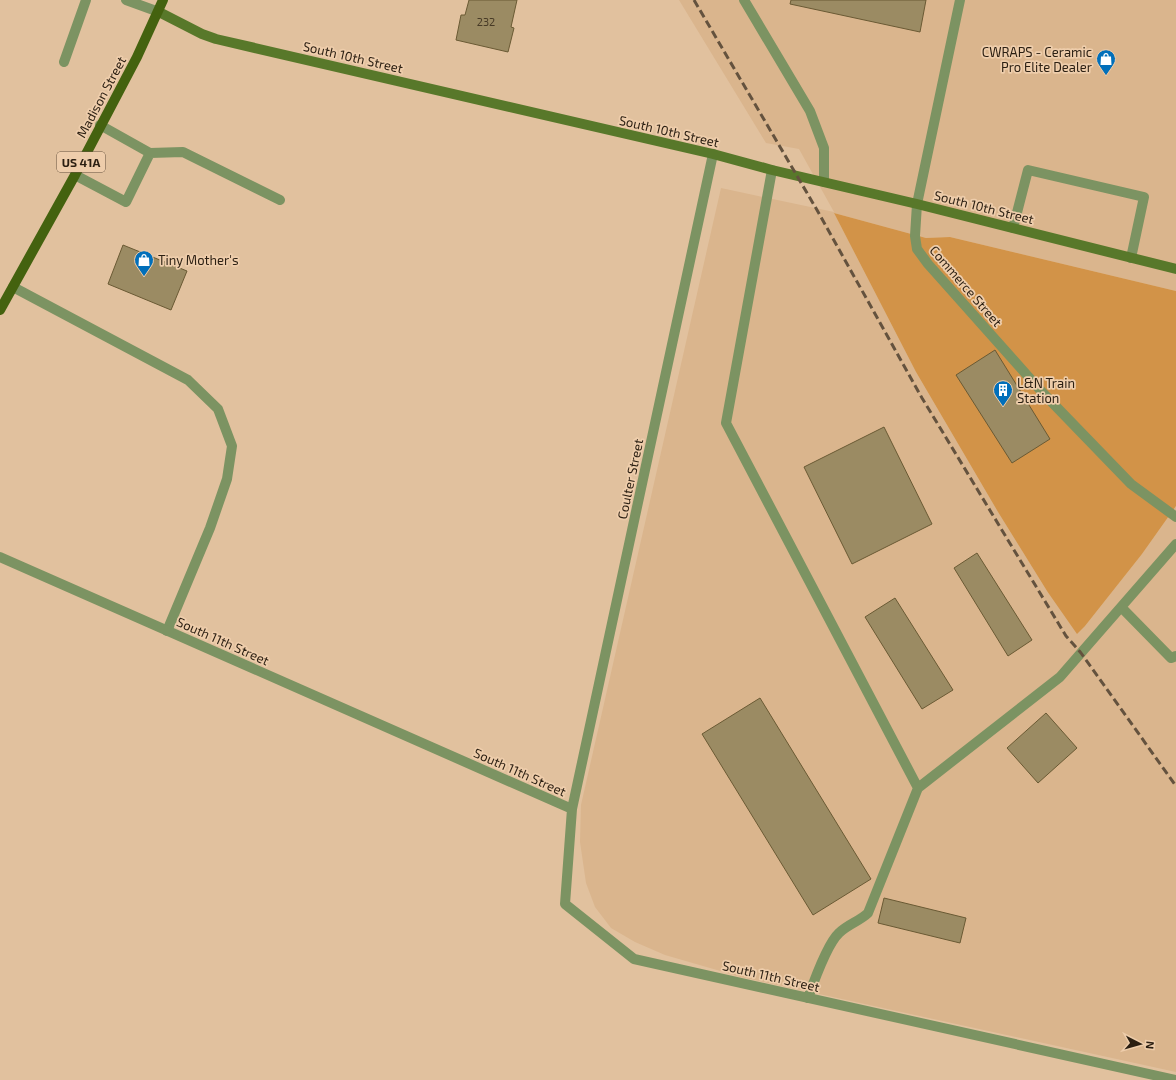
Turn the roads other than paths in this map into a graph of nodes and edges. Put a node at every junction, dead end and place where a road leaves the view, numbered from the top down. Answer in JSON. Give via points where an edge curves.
{"nodes":[{"id":1,"x":86,"y":0,"type":"edge"},
{"id":2,"x":126,"y":0,"type":"edge"},
{"id":3,"x":163,"y":0,"type":"edge"},
{"id":4,"x":744,"y":0,"type":"edge"},
{"id":5,"x":960,"y":0,"type":"edge"},
{"id":6,"x":159,"y":12,"type":"junction"},
{"id":7,"x":64,"y":62,"type":"dead end"},
{"id":8,"x":100,"y":125,"type":"junction"},
{"id":9,"x":150,"y":153,"type":"junction"},
{"id":10,"x":713,"y":154,"type":"junction"},
{"id":11,"x":772,"y":170,"type":"junction"},
{"id":12,"x":75,"y":175,"type":"junction"},
{"id":13,"x":824,"y":182,"type":"junction"},
{"id":14,"x":280,"y":200,"type":"dead end"},
{"id":15,"x":917,"y":204,"type":"junction"},
{"id":16,"x":1013,"y":228,"type":"junction"},
{"id":17,"x":1131,"y":258,"type":"junction"},
{"id":18,"x":1176,"y":269,"type":"edge"},
{"id":19,"x":13,"y":287,"type":"junction"},
{"id":20,"x":0,"y":310,"type":"edge"},
{"id":21,"x":1176,"y":517,"type":"edge"},
{"id":22,"x":1176,"y":544,"type":"edge"},
{"id":23,"x":0,"y":557,"type":"edge"},
{"id":24,"x":1121,"y":607,"type":"junction"},
{"id":25,"x":167,"y":630,"type":"junction"},
{"id":26,"x":1176,"y":656,"type":"edge"},
{"id":27,"x":918,"y":788,"type":"junction"},
{"id":28,"x":572,"y":809,"type":"junction"},
{"id":29,"x":808,"y":998,"type":"junction"},
{"id":30,"x":1176,"y":1080,"type":"edge"}],
"edges":[{"from":1,"to":7,"type":"street"},
{"from":2,"to":6,"type":"street"},
{"from":3,"to":6,"type":"main road","name":"Madison Street","number":"US 41A"},
{"from":4,"to":13,"type":"street","via":[[810,111],[824,148]]},
{"from":5,"to":15,"type":"street","name":"Commerce Street"},
{"from":6,"to":8,"type":"main road","name":"Madison Street","number":"US 41A"},
{"from":6,"to":10,"type":"main road","name":"South 10th Street","via":[[216,39]]},
{"from":8,"to":9,"type":"street"},
{"from":8,"to":12,"type":"main road","name":"Madison Street","number":"US 41A"},
{"from":9,"to":12,"type":"street","via":[[126,202]]},
{"from":9,"to":14,"type":"street","via":[[183,152]]},
{"from":10,"to":11,"type":"main road","name":"South 10th Street"},
{"from":10,"to":28,"type":"street","name":"Coulter Street"},
{"from":11,"to":13,"type":"main road","name":"South 10th Street"},
{"from":11,"to":27,"type":"street","via":[[726,423]]},
{"from":12,"to":19,"type":"main road","name":"Madison Street","number":"US 41A"},
{"from":13,"to":15,"type":"main road","name":"South 10th Street"},
{"from":15,"to":16,"type":"main road","name":"South 10th Street"},
{"from":15,"to":21,"type":"street","name":"Commerce Street","via":[[914,236],[917,248],[928,264],[1042,392],[1125,479]]},
{"from":16,"to":17,"type":"main road","name":"South 10th Street"},
{"from":16,"to":17,"type":"street","via":[[1028,170],[1144,197]]},
{"from":17,"to":18,"type":"main road","name":"South 10th Street"},
{"from":19,"to":20,"type":"main road","name":"Madison Street","number":"US 41A"},
{"from":19,"to":25,"type":"street","via":[[188,380],[218,409],[232,446],[227,478],[210,528]]},
{"from":22,"to":24,"type":"street"},
{"from":23,"to":25,"type":"street","name":"South 11th Street"},
{"from":24,"to":26,"type":"street","via":[[1171,658]]},
{"from":24,"to":27,"type":"street","via":[[1060,677]]},
{"from":25,"to":28,"type":"street","name":"South 11th Street"},
{"from":27,"to":29,"type":"street","via":[[868,913],[847,926],[833,940]]},
{"from":28,"to":29,"type":"street","name":"South 11th Street","via":[[565,904],[622,950],[634,959]]},
{"from":29,"to":30,"type":"street","name":"South 11th Street"}]}
